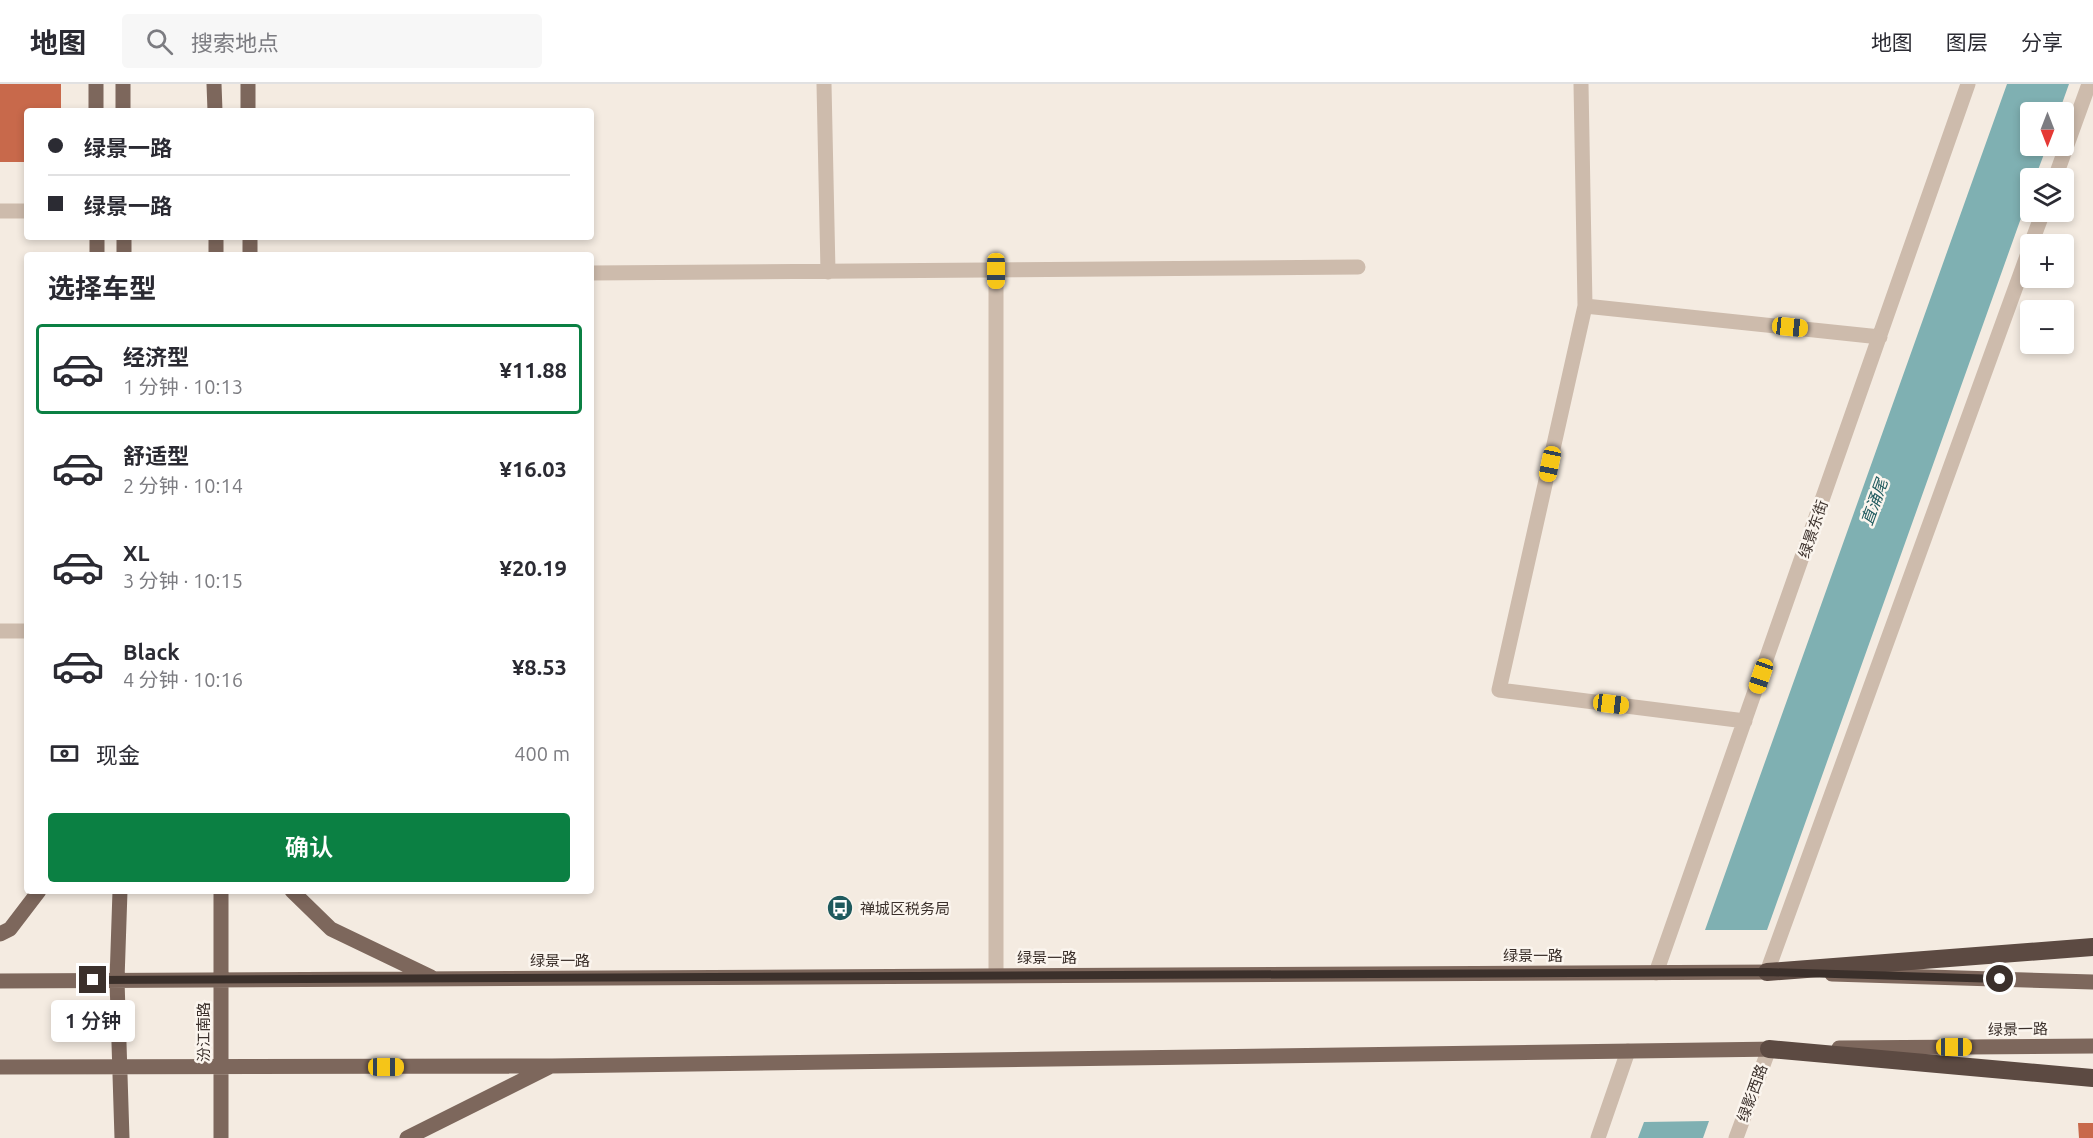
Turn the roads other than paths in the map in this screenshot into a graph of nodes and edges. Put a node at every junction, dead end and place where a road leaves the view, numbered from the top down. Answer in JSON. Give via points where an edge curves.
{"nodes":[{"id":1,"x":96,"y":84,"type":"edge"},
{"id":2,"x":123,"y":84,"type":"edge"},
{"id":3,"x":214,"y":84,"type":"edge"},
{"id":4,"x":248,"y":84,"type":"edge"},
{"id":5,"x":824,"y":84,"type":"edge"},
{"id":6,"x":1581,"y":84,"type":"edge"},
{"id":7,"x":1968,"y":84,"type":"edge"},
{"id":8,"x":2089,"y":84,"type":"edge"},
{"id":9,"x":96,"y":108,"type":"edge"},
{"id":10,"x":123,"y":108,"type":"edge"},
{"id":11,"x":214,"y":108,"type":"edge"},
{"id":12,"x":248,"y":108,"type":"edge"},
{"id":13,"x":2059,"y":168,"type":"edge"},
{"id":14,"x":0,"y":211,"type":"edge"},
{"id":15,"x":24,"y":211,"type":"edge"},
{"id":16,"x":1358,"y":267,"type":"dead end"},
{"id":17,"x":996,"y":271,"type":"junction"},
{"id":18,"x":828,"y":272,"type":"junction"},
{"id":19,"x":594,"y":273,"type":"edge"},
{"id":20,"x":2020,"y":275,"type":"edge"},
{"id":21,"x":1585,"y":306,"type":"junction"},
{"id":22,"x":1880,"y":337,"type":"junction"},
{"id":23,"x":0,"y":631,"type":"edge"},
{"id":24,"x":24,"y":631,"type":"edge"},
{"id":25,"x":1745,"y":722,"type":"junction"},
{"id":26,"x":37,"y":894,"type":"edge"},
{"id":27,"x":120,"y":894,"type":"edge"},
{"id":28,"x":220,"y":894,"type":"edge"},
{"id":29,"x":295,"y":894,"type":"edge"},
{"id":30,"x":0,"y":934,"type":"edge"},
{"id":31,"x":2093,"y":947,"type":"edge"},
{"id":32,"x":1767,"y":972,"type":"junction"},
{"id":33,"x":1656,"y":973,"type":"junction"},
{"id":34,"x":996,"y":975,"type":"junction"},
{"id":35,"x":434,"y":978,"type":"junction"},
{"id":36,"x":117,"y":980,"type":"junction"},
{"id":37,"x":221,"y":980,"type":"junction"},
{"id":38,"x":0,"y":981,"type":"edge"},
{"id":39,"x":2093,"y":982,"type":"edge"},
{"id":40,"x":2093,"y":1046,"type":"edge"},
{"id":41,"x":1769,"y":1049,"type":"junction"},
{"id":42,"x":1628,"y":1051,"type":"junction"},
{"id":43,"x":552,"y":1066,"type":"junction"},
{"id":44,"x":0,"y":1067,"type":"edge"},
{"id":45,"x":120,"y":1067,"type":"junction"},
{"id":46,"x":221,"y":1068,"type":"junction"},
{"id":47,"x":2093,"y":1078,"type":"edge"},
{"id":48,"x":122,"y":1138,"type":"edge"},
{"id":49,"x":221,"y":1138,"type":"edge"},
{"id":50,"x":406,"y":1138,"type":"edge"},
{"id":51,"x":1598,"y":1138,"type":"edge"},
{"id":52,"x":1736,"y":1138,"type":"edge"}],
"edges":[{"from":1,"to":9,"type":"main road"},
{"from":2,"to":10,"type":"main road"},
{"from":3,"to":11,"type":"main road"},
{"from":4,"to":12,"type":"main road"},
{"from":5,"to":18,"type":"street"},
{"from":6,"to":21,"type":"street"},
{"from":7,"to":22,"type":"street","name":"绿景东街"},
{"from":8,"to":13,"type":"street"},
{"from":14,"to":15,"type":"street"},
{"from":16,"to":17,"type":"street"},
{"from":17,"to":18,"type":"street"},
{"from":17,"to":34,"type":"street"},
{"from":18,"to":19,"type":"street"},
{"from":20,"to":32,"type":"street"},
{"from":21,"to":22,"type":"street"},
{"from":21,"to":25,"type":"street","via":[[1499,690]]},
{"from":22,"to":25,"type":"street","name":"绿景东街"},
{"from":23,"to":24,"type":"street"},
{"from":25,"to":33,"type":"street","name":"绿景东街"},
{"from":26,"to":30,"type":"main road","via":[[10,928]]},
{"from":27,"to":36,"type":"main road"},
{"from":28,"to":37,"type":"main road","name":"汾江南路"},
{"from":29,"to":35,"type":"main road","via":[[331,928]]},
{"from":31,"to":32,"type":"highway"},
{"from":32,"to":33,"type":"main road","name":"绿景一路"},
{"from":32,"to":39,"type":"main road","name":"绿景一路"},
{"from":33,"to":34,"type":"main road","name":"绿景一路"},
{"from":34,"to":35,"type":"main road","name":"绿景一路"},
{"from":35,"to":37,"type":"main road","name":"绿景一路"},
{"from":36,"to":37,"type":"main road","name":"绿景一路"},
{"from":36,"to":38,"type":"main road","name":"绿景一路"},
{"from":36,"to":45,"type":"main road"},
{"from":37,"to":46,"type":"main road","name":"汾江南路"},
{"from":40,"to":41,"type":"main road","name":"绿景一路"},
{"from":41,"to":42,"type":"main road","name":"绿景一路"},
{"from":41,"to":47,"type":"highway"},
{"from":41,"to":52,"type":"street","name":"绿影西路"},
{"from":42,"to":43,"type":"main road","name":"绿景一路"},
{"from":42,"to":51,"type":"street"},
{"from":43,"to":46,"type":"main road","name":"绿景一路"},
{"from":43,"to":50,"type":"main road"},
{"from":44,"to":45,"type":"main road","name":"绿景一路"},
{"from":45,"to":46,"type":"main road","name":"绿景一路"},
{"from":45,"to":48,"type":"main road"},
{"from":46,"to":49,"type":"main road","name":"汾江南路"}]}
